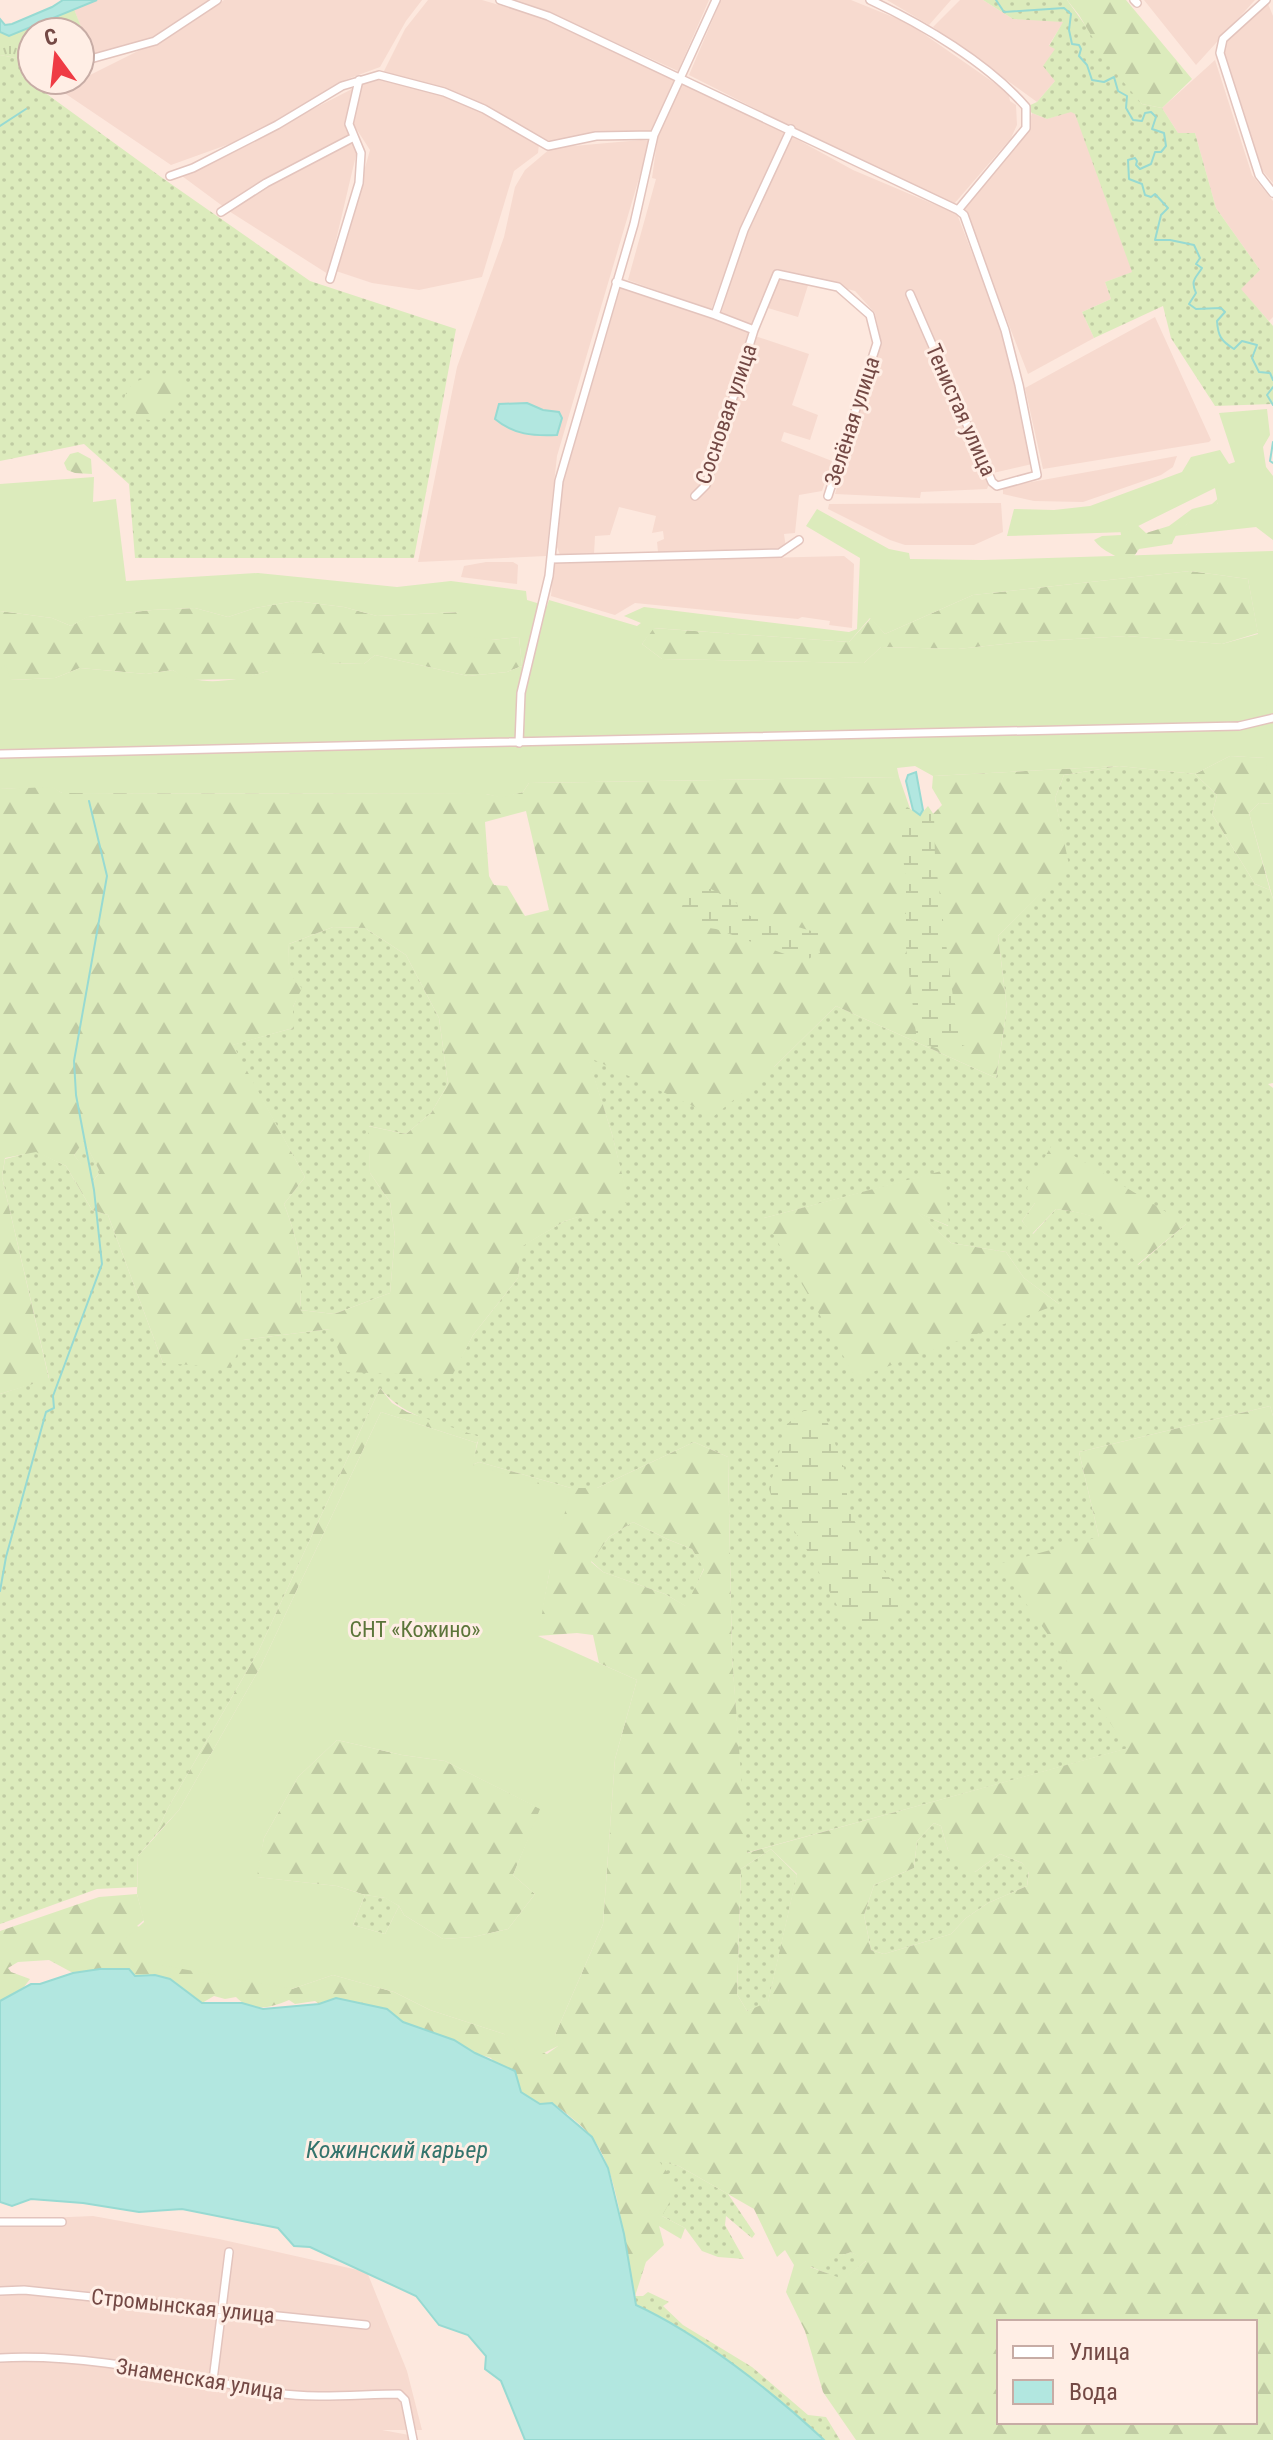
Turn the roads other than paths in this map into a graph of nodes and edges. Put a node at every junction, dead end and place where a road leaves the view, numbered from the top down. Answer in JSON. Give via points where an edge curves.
{"nodes":[{"id":1,"x":217,"y":0,"type":"edge"},
{"id":2,"x":500,"y":0,"type":"edge"},
{"id":3,"x":716,"y":0,"type":"edge"},
{"id":4,"x":870,"y":0,"type":"edge"},
{"id":5,"x":1270,"y":2,"type":"edge"},
{"id":6,"x":96,"y":58,"type":"edge"},
{"id":7,"x":681,"y":78,"type":"junction"},
{"id":8,"x":359,"y":80,"type":"junction"},
{"id":9,"x":791,"y":129,"type":"junction"},
{"id":10,"x":654,"y":135,"type":"junction"},
{"id":11,"x":354,"y":137,"type":"junction"},
{"id":12,"x":170,"y":176,"type":"dead end"},
{"id":13,"x":1273,"y":193,"type":"edge"},
{"id":14,"x":958,"y":210,"type":"junction"},
{"id":15,"x":221,"y":212,"type":"dead end"},
{"id":16,"x":330,"y":279,"type":"dead end"},
{"id":17,"x":616,"y":282,"type":"junction"},
{"id":18,"x":910,"y":294,"type":"dead end"},
{"id":19,"x":715,"y":315,"type":"junction"},
{"id":20,"x":754,"y":330,"type":"junction"},
{"id":21,"x":695,"y":496,"type":"dead end"},
{"id":22,"x":828,"y":496,"type":"dead end"},
{"id":23,"x":799,"y":540,"type":"dead end"},
{"id":24,"x":551,"y":559,"type":"junction"},
{"id":25,"x":1273,"y":718,"type":"edge"},
{"id":26,"x":519,"y":743,"type":"junction"},
{"id":27,"x":0,"y":754,"type":"edge"},
{"id":28,"x":0,"y":2222,"type":"edge"},
{"id":29,"x":62,"y":2222,"type":"dead end"},
{"id":30,"x":229,"y":2252,"type":"dead end"},
{"id":31,"x":0,"y":2291,"type":"edge"},
{"id":32,"x":222,"y":2310,"type":"junction"},
{"id":33,"x":366,"y":2325,"type":"dead end"},
{"id":34,"x":0,"y":2358,"type":"edge"},
{"id":35,"x":213,"y":2380,"type":"junction"},
{"id":36,"x":413,"y":2440,"type":"edge"}],
"edges":[{"from":1,"to":6,"type":"street","via":[[155,41]]},
{"from":2,"to":7,"type":"street","via":[[548,16]]},
{"from":3,"to":7,"type":"street"},
{"from":4,"to":14,"type":"street","via":[[912,19],[1008,87],[1026,107],[1026,128]]},
{"from":5,"to":13,"type":"street","via":[[1223,39],[1220,53],[1259,175]]},
{"from":7,"to":9,"type":"street"},
{"from":7,"to":10,"type":"street"},
{"from":8,"to":10,"type":"street","via":[[379,75],[444,92],[548,146],[596,136]]},
{"from":8,"to":11,"type":"street","via":[[349,124]]},
{"from":8,"to":12,"type":"street"},
{"from":9,"to":14,"type":"street"},
{"from":9,"to":19,"type":"street","via":[[744,230]]},
{"from":10,"to":17,"type":"street"},
{"from":11,"to":15,"type":"street"},
{"from":11,"to":16,"type":"street","via":[[361,153],[359,183]]},
{"from":14,"to":18,"type":"street","name":"Тенистая улица","via":[[1005,330],[1037,475],[997,486],[992,482]]},
{"from":17,"to":19,"type":"street"},
{"from":17,"to":24,"type":"street","via":[[559,481]]},
{"from":19,"to":20,"type":"street"},
{"from":20,"to":21,"type":"street","name":"Сосновая улица","via":[[706,485]]},
{"from":20,"to":22,"type":"street","name":"Зелёная улица","via":[[777,274],[838,287],[870,315],[877,343]]},
{"from":23,"to":24,"type":"street","via":[[780,553]]},
{"from":24,"to":26,"type":"street","via":[[521,693]]},
{"from":25,"to":26,"type":"street","via":[[1239,726]]},
{"from":26,"to":27,"type":"street"},
{"from":28,"to":29,"type":"street"},
{"from":30,"to":32,"type":"street"},
{"from":31,"to":32,"type":"street","name":"Стромынская улица"},
{"from":32,"to":33,"type":"street","name":"Стромынская улица"},
{"from":32,"to":35,"type":"street"},
{"from":34,"to":35,"type":"street","name":"Знаменская улица","via":[[31,2356]]},
{"from":35,"to":36,"type":"street","name":"Знаменская улица","via":[[281,2394],[399,2394]]}]}
